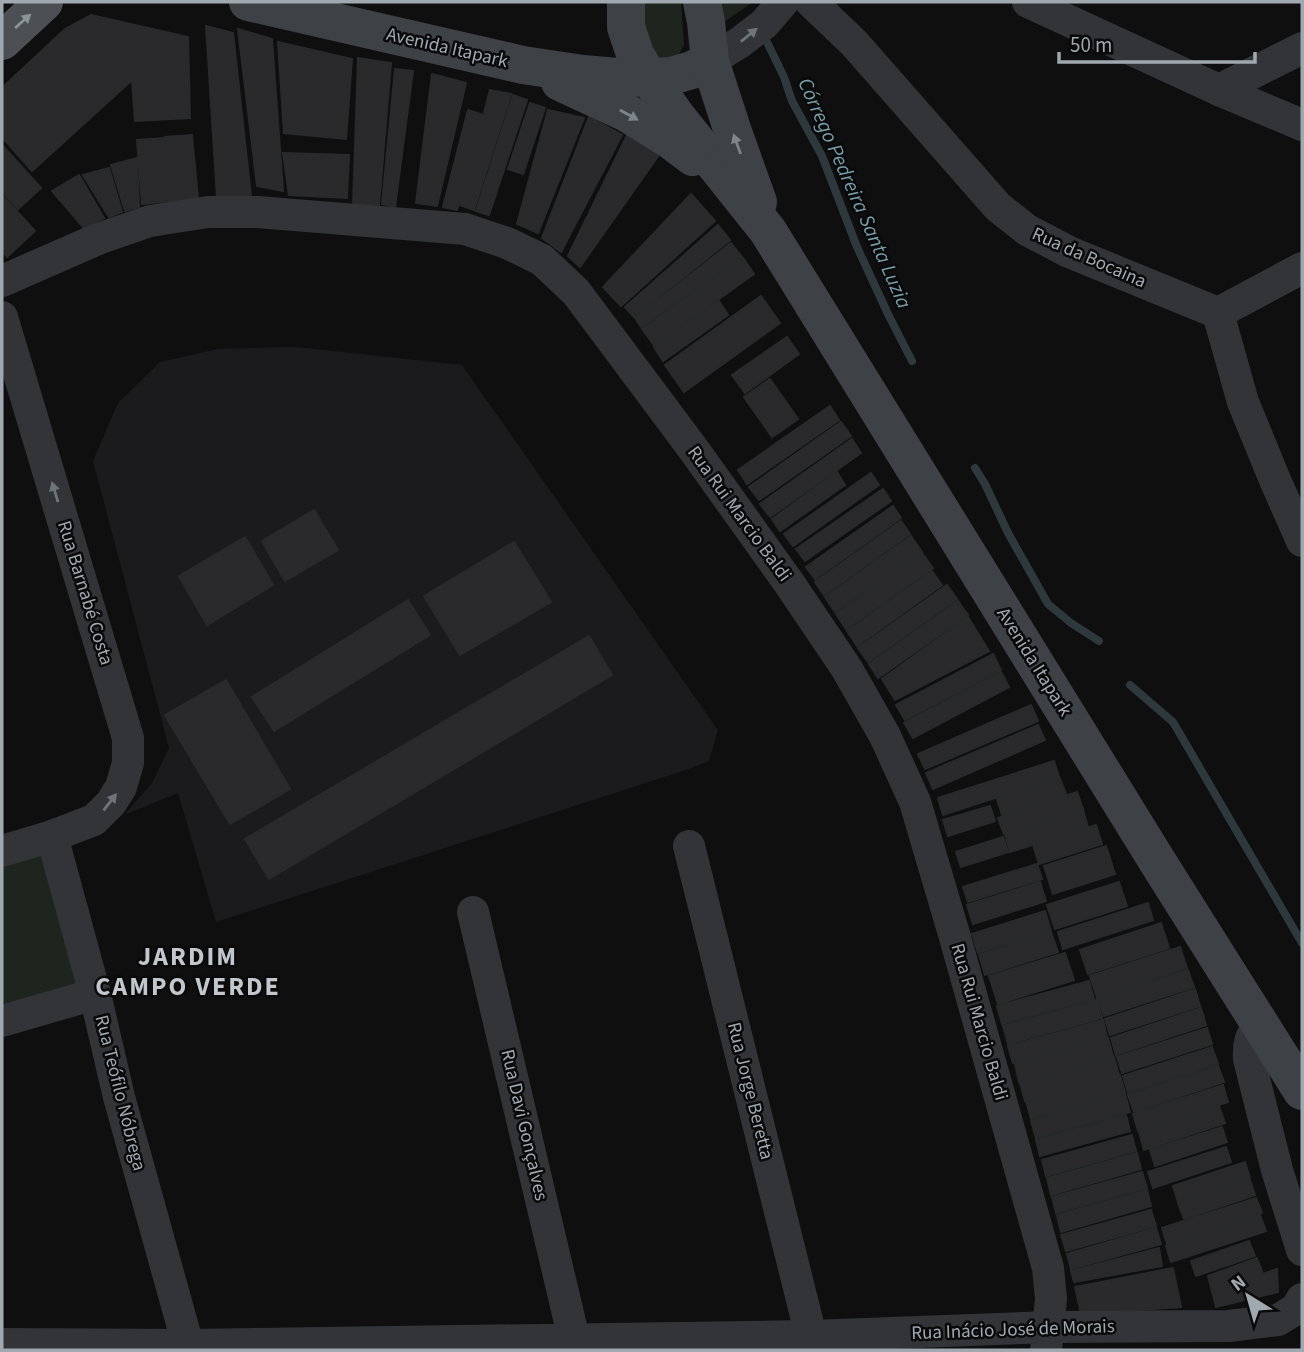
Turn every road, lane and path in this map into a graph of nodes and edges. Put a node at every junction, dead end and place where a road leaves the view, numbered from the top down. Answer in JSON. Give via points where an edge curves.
{"nodes":[{"id":1,"x":44,"y":2,"type":"edge"},
{"id":2,"x":247,"y":2,"type":"edge"},
{"id":3,"x":626,"y":2,"type":"edge"},
{"id":4,"x":702,"y":2,"type":"edge"},
{"id":5,"x":783,"y":2,"type":"edge"},
{"id":6,"x":811,"y":2,"type":"edge"},
{"id":7,"x":1028,"y":2,"type":"edge"},
{"id":8,"x":326,"y":12,"type":"edge"},
{"id":9,"x":2,"y":41,"type":"edge"},
{"id":10,"x":1302,"y":48,"type":"edge"},
{"id":11,"x":710,"y":61,"type":"junction"},
{"id":12,"x":523,"y":65,"type":"junction"},
{"id":13,"x":649,"y":78,"type":"junction"},
{"id":14,"x":1219,"y":90,"type":"junction"},
{"id":15,"x":1302,"y":125,"type":"edge"},
{"id":16,"x":734,"y":188,"type":"junction"},
{"id":17,"x":768,"y":231,"type":"junction"},
{"id":18,"x":1302,"y":268,"type":"edge"},
{"id":19,"x":2,"y":281,"type":"edge"},
{"id":20,"x":1218,"y":313,"type":"junction"},
{"id":21,"x":2,"y":317,"type":"edge"},
{"id":22,"x":1302,"y":541,"type":"edge"},
{"id":23,"x":52,"y":836,"type":"junction"},
{"id":24,"x":688,"y":846,"type":"dead end"},
{"id":25,"x":2,"y":851,"type":"edge"},
{"id":26,"x":473,"y":912,"type":"dead end"},
{"id":27,"x":95,"y":994,"type":"junction"},
{"id":28,"x":2,"y":1021,"type":"edge"},
{"id":29,"x":1260,"y":1024,"type":"junction"},
{"id":30,"x":1302,"y":1091,"type":"edge"},
{"id":31,"x":1302,"y":1250,"type":"edge"},
{"id":32,"x":1302,"y":1299,"type":"edge"},
{"id":33,"x":811,"y":1336,"type":"junction"},
{"id":34,"x":1230,"y":1338,"type":"edge"},
{"id":35,"x":574,"y":1339,"type":"junction"},
{"id":36,"x":1047,"y":1339,"type":"edge"},
{"id":37,"x":2,"y":1344,"type":"edge"},
{"id":38,"x":713,"y":1344,"type":"edge"},
{"id":39,"x":188,"y":1348,"type":"edge"}],
"edges":[{"from":9,"to":1,"type":"main road","one_way":true},
{"from":2,"to":8,"type":"main road","name":"Avenida Itapark"},
{"from":3,"to":13,"type":"main road","name":"Avenida Itapark","via":[[626,27]]},
{"from":4,"to":11,"type":"main road","name":"Avenida Itapark"},
{"from":11,"to":5,"type":"street","one_way":true,"via":[[764,24]]},
{"from":6,"to":20,"type":"street","name":"Rua da Bocaina","via":[[855,43],[998,206],[1027,230]]},
{"from":7,"to":14,"type":"street"},
{"from":8,"to":12,"type":"main road","name":"Avenida Itapark"},
{"from":10,"to":14,"type":"street"},
{"from":11,"to":13,"type":"main road","name":"Avenida Itapark","via":[[692,70]]},
{"from":17,"to":11,"type":"main road","name":"Avenida Itapark","one_way":true},
{"from":12,"to":13,"type":"main road","name":"Avenida Itapark"},
{"from":12,"to":16,"type":"main road","one_way":true,"via":[[627,113]]},
{"from":13,"to":16,"type":"main road","name":"Avenida Itapark"},
{"from":14,"to":15,"type":"street"},
{"from":16,"to":17,"type":"main road","name":"Avenida Itapark"},
{"from":17,"to":29,"type":"main road","name":"Avenida Itapark"},
{"from":18,"to":20,"type":"street"},
{"from":19,"to":36,"type":"street","name":"Rua Rui Marcio Baldi","via":[[150,221],[208,212],[258,212],[465,229],[542,261],[576,292],[694,450],[847,669],[915,802],[1048,1268]]},
{"from":20,"to":22,"type":"street","via":[[1243,402]]},
{"from":23,"to":21,"type":"street","name":"Rua Barnabé Costa","one_way":true,"via":[[94,820],[111,803],[128,763],[128,738]]},
{"from":23,"to":25,"type":"street","name":"Rua Barnabé Costa"},
{"from":23,"to":27,"type":"street","name":"Rua Teófilo Nóbrega"},
{"from":24,"to":33,"type":"street","name":"Rua Jorge Beretta"},
{"from":26,"to":35,"type":"street","name":"Rua Davi Gonçalves"},
{"from":27,"to":28,"type":"street"},
{"from":27,"to":39,"type":"street","name":"Rua Teófilo Nóbrega"},
{"from":29,"to":30,"type":"main road","name":"Avenida Itapark"},
{"from":29,"to":31,"type":"street","via":[[1251,1034],[1249,1059]]},
{"from":32,"to":34,"type":"street","name":"Rua Inácio José de Morais","via":[[1296,1309],[1278,1320]]},
{"from":33,"to":36,"type":"street","name":"Rua Inácio José de Morais"},
{"from":33,"to":38,"type":"street","name":"Rua Inácio José de Morais"},
{"from":34,"to":36,"type":"street","name":"Rua Inácio José de Morais"},
{"from":35,"to":38,"type":"street","name":"Rua Inácio José de Morais"},
{"from":35,"to":39,"type":"street","name":"Rua Inácio José de Morais"},
{"from":37,"to":39,"type":"street","name":"Rua Inácio José de Morais"}]}
